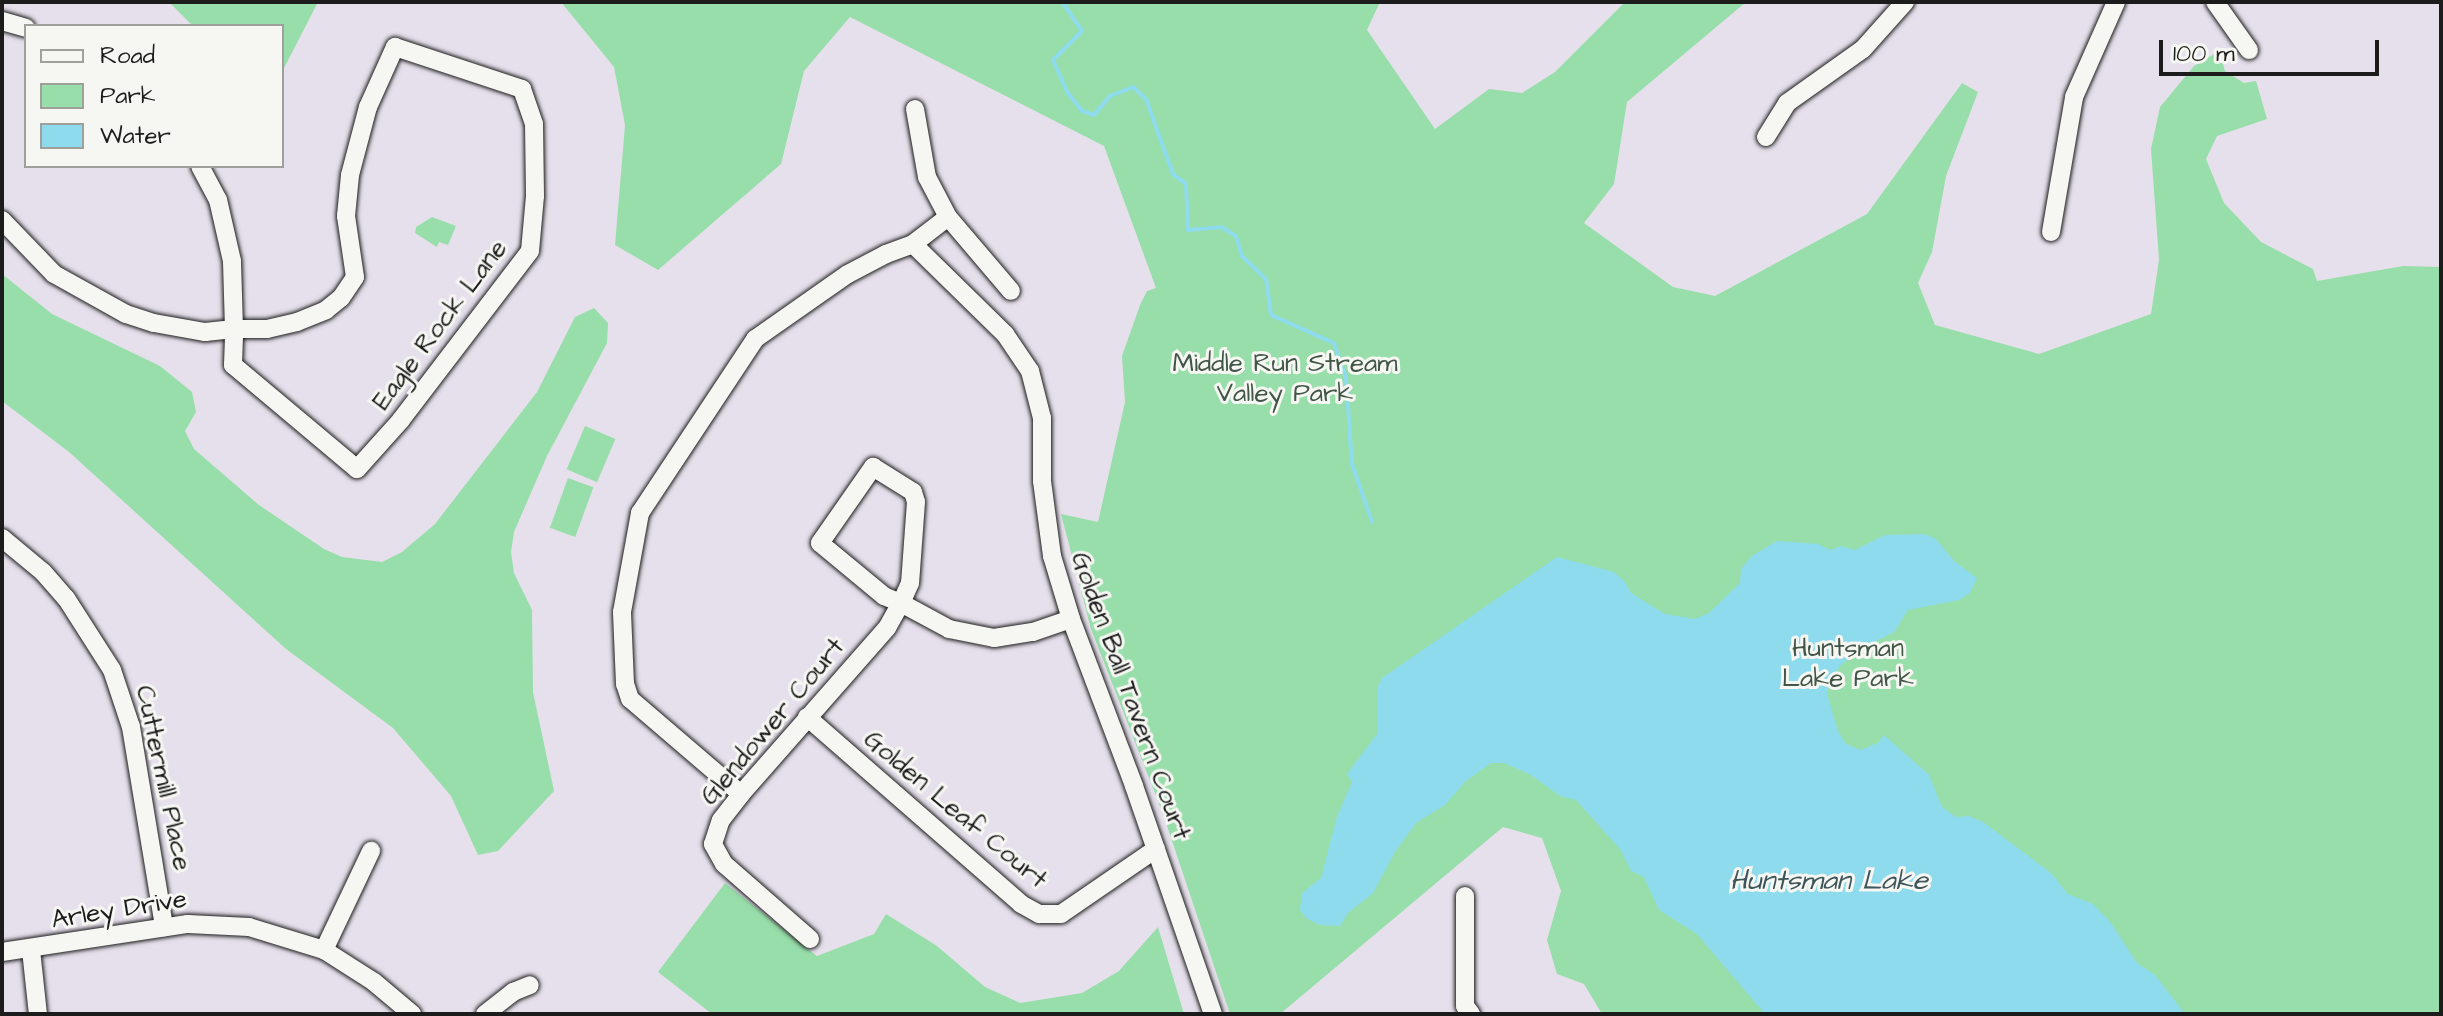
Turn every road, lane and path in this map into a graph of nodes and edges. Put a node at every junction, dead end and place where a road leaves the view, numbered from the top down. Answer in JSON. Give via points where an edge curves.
{"nodes":[{"id":1,"x":1905,"y":2,"type":"edge"},
{"id":2,"x":2116,"y":2,"type":"edge"},
{"id":3,"x":2215,"y":2,"type":"edge"},
{"id":4,"x":2,"y":21,"type":"edge"},
{"id":5,"x":24,"y":27,"type":"edge"},
{"id":6,"x":2249,"y":50,"type":"dead end"},
{"id":7,"x":915,"y":109,"type":"dead end"},
{"id":8,"x":1766,"y":137,"type":"dead end"},
{"id":9,"x":201,"y":168,"type":"edge"},
{"id":10,"x":948,"y":217,"type":"junction"},
{"id":11,"x":2,"y":220,"type":"edge"},
{"id":12,"x":2051,"y":232,"type":"dead end"},
{"id":13,"x":913,"y":244,"type":"junction"},
{"id":14,"x":1011,"y":291,"type":"dead end"},
{"id":15,"x":234,"y":329,"type":"junction"},
{"id":16,"x":4,"y":545,"type":"edge"},
{"id":17,"x":901,"y":603,"type":"junction"},
{"id":18,"x":1071,"y":619,"type":"junction"},
{"id":19,"x":807,"y":717,"type":"junction"},
{"id":20,"x":741,"y":794,"type":"junction"},
{"id":21,"x":1156,"y":849,"type":"junction"},
{"id":22,"x":371,"y":851,"type":"dead end"},
{"id":23,"x":1465,"y":896,"type":"dead end"},
{"id":24,"x":164,"y":927,"type":"junction"},
{"id":25,"x":810,"y":939,"type":"dead end"},
{"id":26,"x":31,"y":950,"type":"junction"},
{"id":27,"x":324,"y":950,"type":"junction"},
{"id":28,"x":2,"y":952,"type":"edge"},
{"id":29,"x":530,"y":985,"type":"dead end"},
{"id":30,"x":38,"y":1014,"type":"edge"},
{"id":31,"x":412,"y":1014,"type":"edge"},
{"id":32,"x":485,"y":1014,"type":"edge"},
{"id":33,"x":1213,"y":1014,"type":"edge"},
{"id":34,"x":1471,"y":1014,"type":"edge"}],
"edges":[{"from":1,"to":8,"type":"street","via":[[1863,49],[1787,103]]},
{"from":2,"to":12,"type":"street","via":[[2074,97]]},
{"from":3,"to":6,"type":"street"},
{"from":4,"to":5,"type":"street"},
{"from":7,"to":10,"type":"street","via":[[927,177]]},
{"from":9,"to":15,"type":"street","via":[[218,200],[232,261]]},
{"from":10,"to":13,"type":"street"},
{"from":10,"to":14,"type":"street"},
{"from":11,"to":15,"type":"street","via":[[54,274],[102,303],[177,328]]},
{"from":13,"to":18,"type":"street","name":"Golden Ball Tavern Court","via":[[1005,334],[1030,371],[1042,418],[1044,517]]},
{"from":13,"to":20,"type":"street","via":[[848,274],[755,339],[640,513],[622,612],[622,678],[630,699]]},
{"from":15,"to":15,"type":"street","name":"Eagle Rock Lane","via":[[267,329],[321,314],[355,277],[346,216],[350,175],[368,107],[395,47],[522,89],[534,124],[530,251],[401,420],[357,469],[233,365]]},
{"from":16,"to":24,"type":"street","name":"Cuttermill Place","via":[[66,598],[117,682],[133,740]]},
{"from":17,"to":17,"type":"street","name":"Glendower Court","via":[[884,596],[820,543],[873,467],[913,492],[916,502],[910,583]]},
{"from":17,"to":18,"type":"street","via":[[949,629],[994,638]]},
{"from":17,"to":19,"type":"street","name":"Glendower Court","via":[[887,628]]},
{"from":18,"to":21,"type":"street","name":"Golden Ball Tavern Court"},
{"from":19,"to":20,"type":"street","name":"Glendower Court"},
{"from":19,"to":21,"type":"street","name":"Golden Leaf Court","via":[[1021,904],[1039,914],[1061,914]]},
{"from":20,"to":25,"type":"street","name":"Glendower Court","via":[[721,820],[713,844],[724,864]]},
{"from":21,"to":33,"type":"street","name":"Golden Ball Tavern Court"},
{"from":22,"to":27,"type":"street"},
{"from":23,"to":34,"type":"street","via":[[1465,1006]]},
{"from":24,"to":26,"type":"street","name":"Arley Drive"},
{"from":24,"to":27,"type":"street","name":"Arley Drive","via":[[249,927]]},
{"from":26,"to":28,"type":"street","name":"Arley Drive"},
{"from":26,"to":30,"type":"street"},
{"from":27,"to":31,"type":"street","name":"Arley Drive"},
{"from":29,"to":32,"type":"street"}]}
